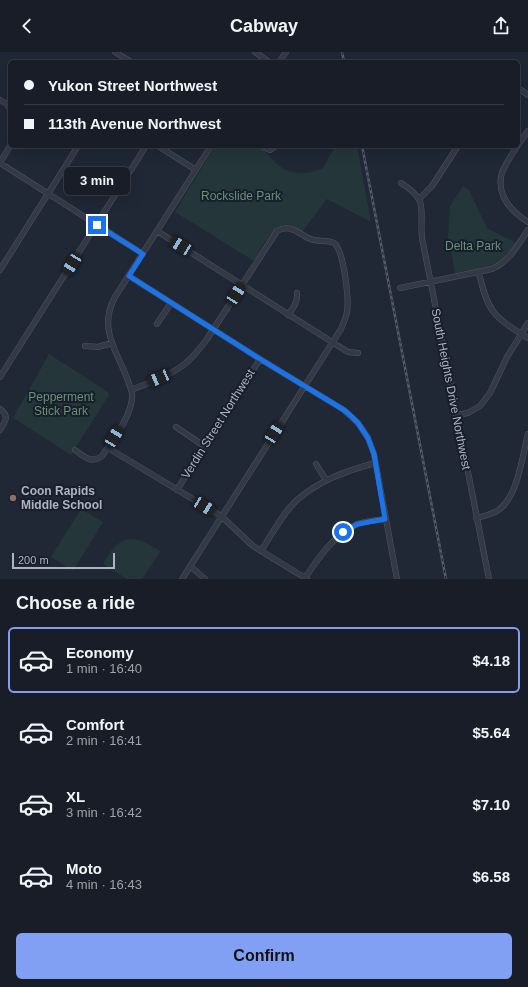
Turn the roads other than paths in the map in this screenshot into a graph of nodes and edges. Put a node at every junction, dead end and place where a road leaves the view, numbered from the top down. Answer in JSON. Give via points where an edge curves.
{"nodes":[{"id":1,"x":115,"y":52,"type":"edge"},
{"id":2,"x":254,"y":52,"type":"edge"},
{"id":3,"x":128,"y":60,"type":"edge"},
{"id":4,"x":266,"y":60,"type":"edge"},
{"id":5,"x":0,"y":100,"type":"edge"},
{"id":6,"x":8,"y":106,"type":"edge"},
{"id":7,"x":528,"y":131,"type":"edge"},
{"id":8,"x":520,"y":143,"type":"edge"},
{"id":9,"x":9,"y":148,"type":"edge"},
{"id":10,"x":77,"y":148,"type":"edge"},
{"id":11,"x":145,"y":148,"type":"edge"},
{"id":12,"x":161,"y":148,"type":"edge"},
{"id":13,"x":210,"y":148,"type":"edge"},
{"id":14,"x":457,"y":148,"type":"edge"},
{"id":15,"x":517,"y":148,"type":"edge"},
{"id":16,"x":0,"y":163,"type":"edge"},
{"id":17,"x":196,"y":170,"type":"junction"},
{"id":18,"x":401,"y":183,"type":"dead end"},
{"id":19,"x":48,"y":194,"type":"junction"},
{"id":20,"x":419,"y":199,"type":"junction"},
{"id":21,"x":528,"y":222,"type":"edge"},
{"id":22,"x":97,"y":225,"type":"junction"},
{"id":23,"x":528,"y":230,"type":"edge"},
{"id":24,"x":157,"y":231,"type":"junction"},
{"id":25,"x":143,"y":254,"type":"junction"},
{"id":26,"x":0,"y":270,"type":"edge"},
{"id":27,"x":479,"y":272,"type":"junction"},
{"id":28,"x":129,"y":276,"type":"junction"},
{"id":29,"x":430,"y":282,"type":"junction"},
{"id":30,"x":242,"y":285,"type":"junction"},
{"id":31,"x":400,"y":288,"type":"dead end"},
{"id":32,"x":297,"y":294,"type":"dead end"},
{"id":33,"x":171,"y":303,"type":"junction"},
{"id":34,"x":288,"y":315,"type":"junction"},
{"id":35,"x":528,"y":323,"type":"edge"},
{"id":36,"x":157,"y":324,"type":"dead end"},
{"id":37,"x":214,"y":329,"type":"junction"},
{"id":38,"x":521,"y":334,"type":"junction"},
{"id":39,"x":528,"y":338,"type":"edge"},
{"id":40,"x":332,"y":342,"type":"junction"},
{"id":41,"x":112,"y":343,"type":"junction"},
{"id":42,"x":85,"y":346,"type":"dead end"},
{"id":43,"x":358,"y":353,"type":"dead end"},
{"id":44,"x":260,"y":359,"type":"junction"},
{"id":45,"x":0,"y":377,"type":"edge"},
{"id":46,"x":305,"y":385,"type":"junction"},
{"id":47,"x":131,"y":390,"type":"junction"},
{"id":48,"x":0,"y":409,"type":"edge"},
{"id":49,"x":456,"y":415,"type":"junction"},
{"id":50,"x":176,"y":427,"type":"dead end"},
{"id":51,"x":0,"y":430,"type":"edge"},
{"id":52,"x":528,"y":434,"type":"edge"},
{"id":53,"x":204,"y":446,"type":"junction"},
{"id":54,"x":108,"y":448,"type":"junction"},
{"id":55,"x":75,"y":450,"type":"dead end"},
{"id":56,"x":375,"y":463,"type":"junction"},
{"id":57,"x":316,"y":464,"type":"dead end"},
{"id":58,"x":326,"y":480,"type":"junction"},
{"id":59,"x":177,"y":490,"type":"junction"},
{"id":60,"x":221,"y":516,"type":"junction"},
{"id":61,"x":476,"y":518,"type":"junction"},
{"id":62,"x":385,"y":519,"type":"junction"},
{"id":63,"x":261,"y":551,"type":"junction"},
{"id":64,"x":190,"y":566,"type":"junction"},
{"id":65,"x":306,"y":578,"type":"edge"},
{"id":66,"x":182,"y":579,"type":"edge"},
{"id":67,"x":205,"y":579,"type":"edge"},
{"id":68,"x":397,"y":579,"type":"edge"},
{"id":69,"x":489,"y":579,"type":"edge"}],
"edges":[{"from":1,"to":3,"type":"street"},
{"from":2,"to":4,"type":"street"},
{"from":5,"to":6,"type":"street"},
{"from":7,"to":8,"type":"street"},
{"from":9,"to":16,"type":"street"},
{"from":10,"to":19,"type":"street"},
{"from":11,"to":22,"type":"street"},
{"from":12,"to":17,"type":"street"},
{"from":13,"to":17,"type":"street"},
{"from":14,"to":20,"type":"street","via":[[432,186]]},
{"from":15,"to":21,"type":"street","via":[[501,176],[503,198],[514,213]]},
{"from":16,"to":19,"type":"street"},
{"from":17,"to":24,"type":"street"},
{"from":18,"to":20,"type":"street","via":[[413,190]]},
{"from":19,"to":22,"type":"street"},
{"from":19,"to":26,"type":"street"},
{"from":20,"to":29,"type":"street","name":"South Heights Drive Northwest","via":[[422,208],[422,238]]},
{"from":22,"to":25,"type":"street"},
{"from":22,"to":45,"type":"street"},
{"from":23,"to":27,"type":"street","via":[[515,251],[505,261],[492,269]]},
{"from":24,"to":25,"type":"street"},
{"from":24,"to":30,"type":"street"},
{"from":25,"to":28,"type":"street"},
{"from":27,"to":29,"type":"street"},
{"from":27,"to":38,"type":"street","via":[[491,310]]},
{"from":28,"to":33,"type":"street"},
{"from":28,"to":41,"type":"street","via":[[108,313]]},
{"from":29,"to":31,"type":"street"},
{"from":29,"to":49,"type":"street","name":"South Heights Drive Northwest"},
{"from":30,"to":34,"type":"street"},
{"from":30,"to":37,"type":"street"},
{"from":30,"to":40,"type":"street","via":[[274,235],[281,229],[291,228],[313,240],[332,242],[339,250],[348,303],[341,329]]},
{"from":32,"to":34,"type":"street","via":[[296,303]]},
{"from":33,"to":36,"type":"street"},
{"from":33,"to":37,"type":"street"},
{"from":34,"to":40,"type":"street"},
{"from":35,"to":38,"type":"street"},
{"from":37,"to":44,"type":"street"},
{"from":37,"to":47,"type":"street","via":[[198,351],[186,362],[167,375]]},
{"from":38,"to":39,"type":"street"},
{"from":38,"to":49,"type":"street","via":[[480,406],[468,413]]},
{"from":40,"to":43,"type":"street","via":[[348,352]]},
{"from":40,"to":46,"type":"street"},
{"from":41,"to":42,"type":"street","via":[[98,347]]},
{"from":41,"to":47,"type":"street"},
{"from":44,"to":46,"type":"street"},
{"from":44,"to":53,"type":"street","name":"Verdin Street Northwest"},
{"from":46,"to":56,"type":"street","via":[[344,410],[358,423],[368,438]]},
{"from":46,"to":60,"type":"street"},
{"from":47,"to":54,"type":"street","via":[[132,403],[129,413]]},
{"from":48,"to":51,"type":"street","via":[[6,416]]},
{"from":49,"to":61,"type":"street","name":"South Heights Drive Northwest"},
{"from":50,"to":53,"type":"street"},
{"from":52,"to":61,"type":"street","via":[[518,478],[506,502],[496,512]]},
{"from":53,"to":59,"type":"street","name":"Verdin Street Northwest"},
{"from":54,"to":55,"type":"street","via":[[102,456],[94,460]]},
{"from":54,"to":59,"type":"street"},
{"from":56,"to":58,"type":"street"},
{"from":56,"to":62,"type":"street"},
{"from":57,"to":58,"type":"street"},
{"from":58,"to":63,"type":"street","via":[[296,501]]},
{"from":59,"to":60,"type":"street"},
{"from":60,"to":63,"type":"street"},
{"from":60,"to":64,"type":"street"},
{"from":61,"to":69,"type":"street","name":"South Heights Drive Northwest"},
{"from":62,"to":65,"type":"street","via":[[358,524],[343,532],[326,548]]},
{"from":62,"to":68,"type":"street"},
{"from":63,"to":65,"type":"street"},
{"from":64,"to":66,"type":"street"},
{"from":64,"to":67,"type":"street"}]}
